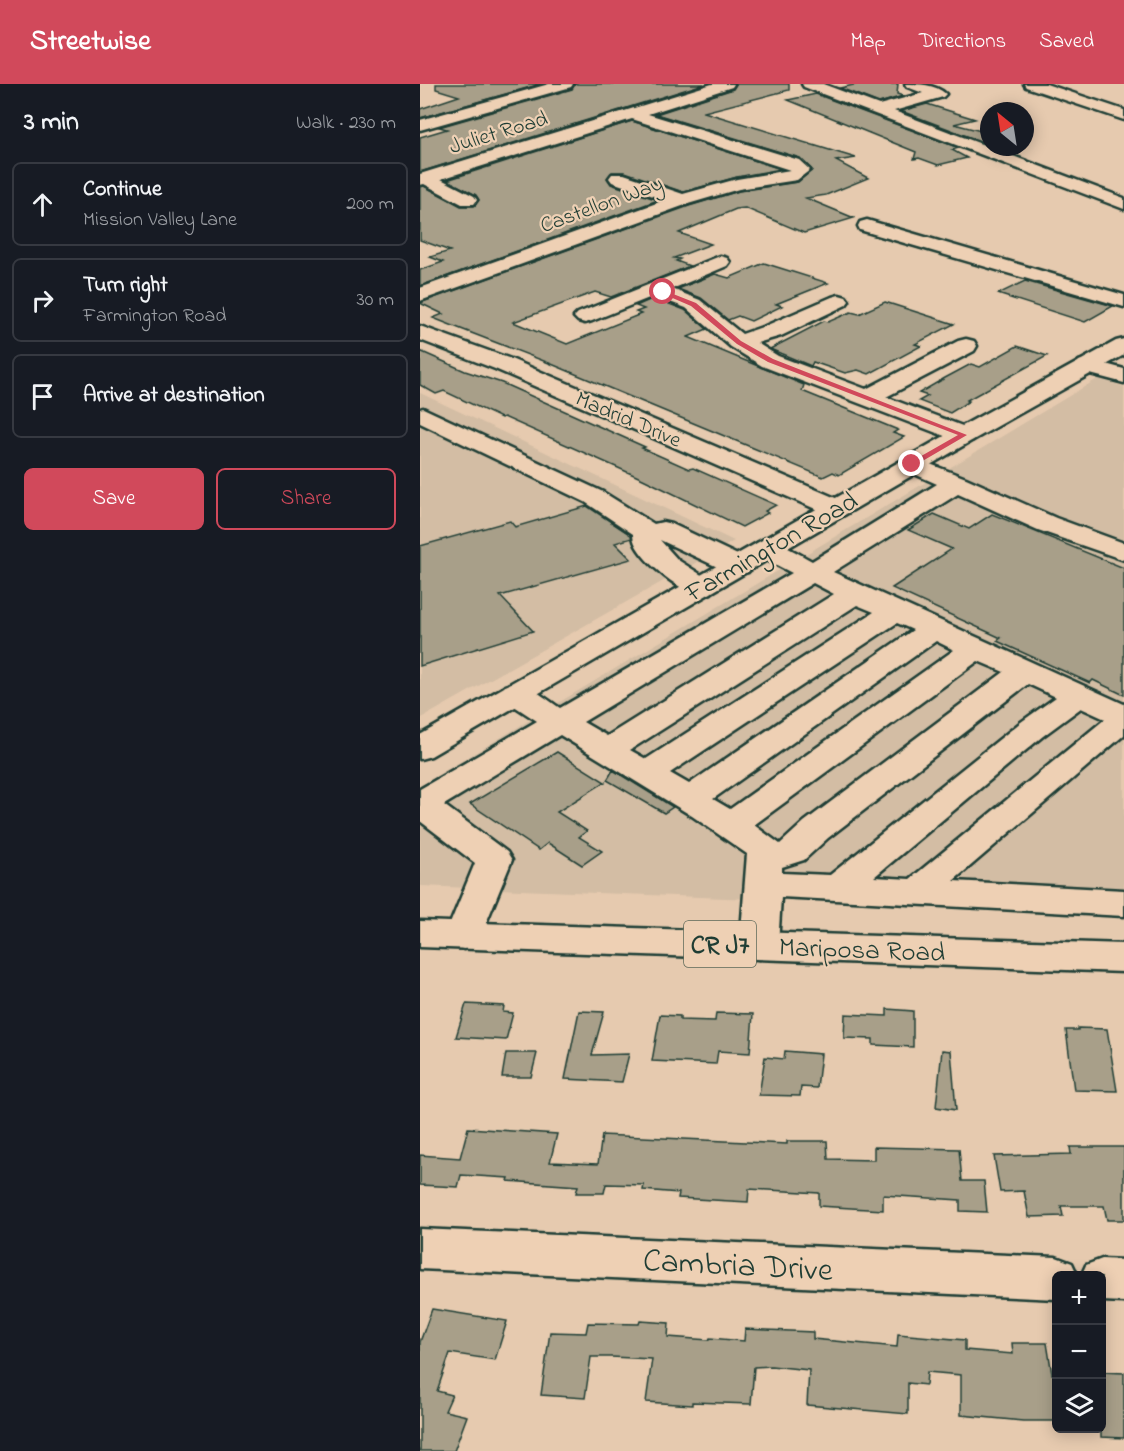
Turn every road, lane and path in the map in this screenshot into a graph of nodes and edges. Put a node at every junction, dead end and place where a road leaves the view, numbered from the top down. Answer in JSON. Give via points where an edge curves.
{"nodes":[{"id":1,"x":566,"y":84,"type":"edge"},
{"id":2,"x":727,"y":84,"type":"edge"},
{"id":3,"x":809,"y":84,"type":"edge"},
{"id":4,"x":912,"y":84,"type":"edge"},
{"id":5,"x":1031,"y":84,"type":"edge"},
{"id":6,"x":1063,"y":84,"type":"edge"},
{"id":7,"x":503,"y":87,"type":"dead end"},
{"id":8,"x":530,"y":94,"type":"junction"},
{"id":9,"x":1124,"y":104,"type":"edge"},
{"id":10,"x":879,"y":110,"type":"junction"},
{"id":11,"x":630,"y":113,"type":"junction"},
{"id":12,"x":1124,"y":115,"type":"edge"},
{"id":13,"x":420,"y":125,"type":"edge"},
{"id":14,"x":618,"y":178,"type":"dead end"},
{"id":15,"x":423,"y":179,"type":"edge"},
{"id":16,"x":468,"y":200,"type":"dead end"},
{"id":17,"x":681,"y":200,"type":"junction"},
{"id":18,"x":1124,"y":204,"type":"edge"},
{"id":19,"x":867,"y":226,"type":"dead end"},
{"id":20,"x":720,"y":262,"type":"dead end"},
{"id":21,"x":652,"y":289,"type":"junction"},
{"id":22,"x":420,"y":295,"type":"edge"},
{"id":23,"x":839,"y":301,"type":"dead end"},
{"id":24,"x":1124,"y":301,"type":"edge"},
{"id":25,"x":585,"y":317,"type":"dead end"},
{"id":26,"x":420,"y":332,"type":"edge"},
{"id":27,"x":739,"y":342,"type":"junction"},
{"id":28,"x":966,"y":346,"type":"dead end"},
{"id":29,"x":1124,"y":346,"type":"edge"},
{"id":30,"x":1087,"y":366,"type":"junction"},
{"id":31,"x":1124,"y":376,"type":"edge"},
{"id":32,"x":867,"y":398,"type":"junction"},
{"id":33,"x":423,"y":415,"type":"dead end"},
{"id":34,"x":964,"y":435,"type":"junction"},
{"id":35,"x":912,"y":464,"type":"junction"},
{"id":36,"x":957,"y":483,"type":"junction"},
{"id":37,"x":836,"y":508,"type":"junction"},
{"id":38,"x":651,"y":534,"type":"junction"},
{"id":39,"x":767,"y":549,"type":"junction"},
{"id":40,"x":1124,"y":552,"type":"edge"},
{"id":41,"x":738,"y":566,"type":"junction"},
{"id":42,"x":813,"y":572,"type":"junction"},
{"id":43,"x":701,"y":587,"type":"junction"},
{"id":44,"x":856,"y":592,"type":"junction"},
{"id":45,"x":895,"y":611,"type":"junction"},
{"id":46,"x":934,"y":629,"type":"junction"},
{"id":47,"x":976,"y":648,"type":"junction"},
{"id":48,"x":1025,"y":671,"type":"junction"},
{"id":49,"x":516,"y":693,"type":"junction"},
{"id":50,"x":1078,"y":695,"type":"junction"},
{"id":51,"x":1124,"y":717,"type":"edge"},
{"id":52,"x":558,"y":722,"type":"junction"},
{"id":53,"x":420,"y":749,"type":"edge"},
{"id":54,"x":607,"y":750,"type":"junction"},
{"id":55,"x":647,"y":773,"type":"junction"},
{"id":56,"x":690,"y":799,"type":"junction"},
{"id":57,"x":424,"y":813,"type":"edge"},
{"id":58,"x":731,"y":825,"type":"junction"},
{"id":59,"x":764,"y":872,"type":"junction"},
{"id":60,"x":839,"y":887,"type":"junction"},
{"id":61,"x":919,"y":891,"type":"junction"},
{"id":62,"x":1124,"y":903,"type":"edge"},
{"id":63,"x":420,"y":934,"type":"edge"},
{"id":64,"x":464,"y":936,"type":"junction"},
{"id":65,"x":759,"y":945,"type":"junction"},
{"id":66,"x":1124,"y":958,"type":"edge"},
{"id":67,"x":420,"y":1249,"type":"edge"},
{"id":68,"x":1052,"y":1278,"type":"edge"},
{"id":69,"x":1106,"y":1280,"type":"edge"},
{"id":70,"x":1124,"y":1281,"type":"edge"}],
"edges":[{"from":1,"to":8,"type":"main road"},
{"from":2,"to":11,"type":"main road","name":"Juliet Road"},
{"from":3,"to":10,"type":"main road"},
{"from":4,"to":10,"type":"main road","via":[[938,94]]},
{"from":5,"to":12,"type":"main road"},
{"from":6,"to":9,"type":"main road"},
{"from":7,"to":8,"type":"main road"},
{"from":8,"to":13,"type":"main road"},
{"from":10,"to":18,"type":"main road"},
{"from":11,"to":15,"type":"main road","name":"Juliet Road"},
{"from":11,"to":17,"type":"main road","name":"Castellon Way","via":[[793,164],[801,170],[795,175],[737,184]]},
{"from":14,"to":17,"type":"main road"},
{"from":15,"to":16,"type":"main road"},
{"from":17,"to":22,"type":"main road","name":"Castellon Way"},
{"from":19,"to":24,"type":"main road"},
{"from":20,"to":21,"type":"main road"},
{"from":21,"to":25,"type":"main road"},
{"from":21,"to":27,"type":"main road","via":[[693,304]]},
{"from":23,"to":27,"type":"main road"},
{"from":26,"to":37,"type":"main road","name":"Madrid Drive"},
{"from":27,"to":32,"type":"main road","via":[[770,361]]},
{"from":28,"to":32,"type":"main road"},
{"from":29,"to":30,"type":"main road","name":"Farmington Road"},
{"from":30,"to":31,"type":"main road"},
{"from":30,"to":34,"type":"main road","name":"Farmington Road"},
{"from":32,"to":34,"type":"main road"},
{"from":33,"to":38,"type":"main road","via":[[594,497]]},
{"from":34,"to":35,"type":"main road","name":"Farmington Road"},
{"from":35,"to":36,"type":"main road"},
{"from":35,"to":37,"type":"main road","name":"Farmington Road"},
{"from":36,"to":40,"type":"main road","via":[[1047,524]]},
{"from":36,"to":42,"type":"main road"},
{"from":37,"to":39,"type":"main road","name":"Farmington Road"},
{"from":38,"to":41,"type":"main road","via":[[663,530]]},
{"from":38,"to":43,"type":"main road","via":[[645,536],[650,549]]},
{"from":39,"to":41,"type":"main road","name":"Farmington Road"},
{"from":39,"to":42,"type":"main road"},
{"from":41,"to":43,"type":"main road","name":"Farmington Road"},
{"from":42,"to":44,"type":"main road"},
{"from":42,"to":52,"type":"main road"},
{"from":43,"to":49,"type":"main road","name":"Farmington Road"},
{"from":44,"to":45,"type":"main road"},
{"from":44,"to":54,"type":"main road"},
{"from":45,"to":46,"type":"main road"},
{"from":45,"to":55,"type":"main road"},
{"from":46,"to":47,"type":"main road"},
{"from":46,"to":56,"type":"main road"},
{"from":47,"to":48,"type":"main road"},
{"from":47,"to":58,"type":"main road"},
{"from":48,"to":50,"type":"main road"},
{"from":48,"to":59,"type":"main road"},
{"from":49,"to":52,"type":"main road"},
{"from":49,"to":53,"type":"main road","name":"Farmington Road"},
{"from":50,"to":51,"type":"main road"},
{"from":50,"to":60,"type":"main road"},
{"from":51,"to":61,"type":"main road"},
{"from":52,"to":54,"type":"main road"},
{"from":52,"to":57,"type":"main road","via":[[420,804]]},
{"from":54,"to":55,"type":"main road"},
{"from":55,"to":56,"type":"main road"},
{"from":56,"to":58,"type":"main road"},
{"from":57,"to":64,"type":"main road","via":[[494,860]]},
{"from":58,"to":59,"type":"main road","via":[[765,849]]},
{"from":59,"to":60,"type":"main road"},
{"from":59,"to":65,"type":"main road"},
{"from":60,"to":61,"type":"main road"},
{"from":61,"to":62,"type":"main road"},
{"from":63,"to":64,"type":"main road","name":"Mariposa Road","number":"CR J7"},
{"from":64,"to":65,"type":"main road","name":"Mariposa Road","number":"CR J7"},
{"from":65,"to":66,"type":"main road","name":"Mariposa Road","number":"CR J7"},
{"from":67,"to":68,"type":"main road","name":"Cambria Drive"},
{"from":69,"to":70,"type":"main road"}]}
